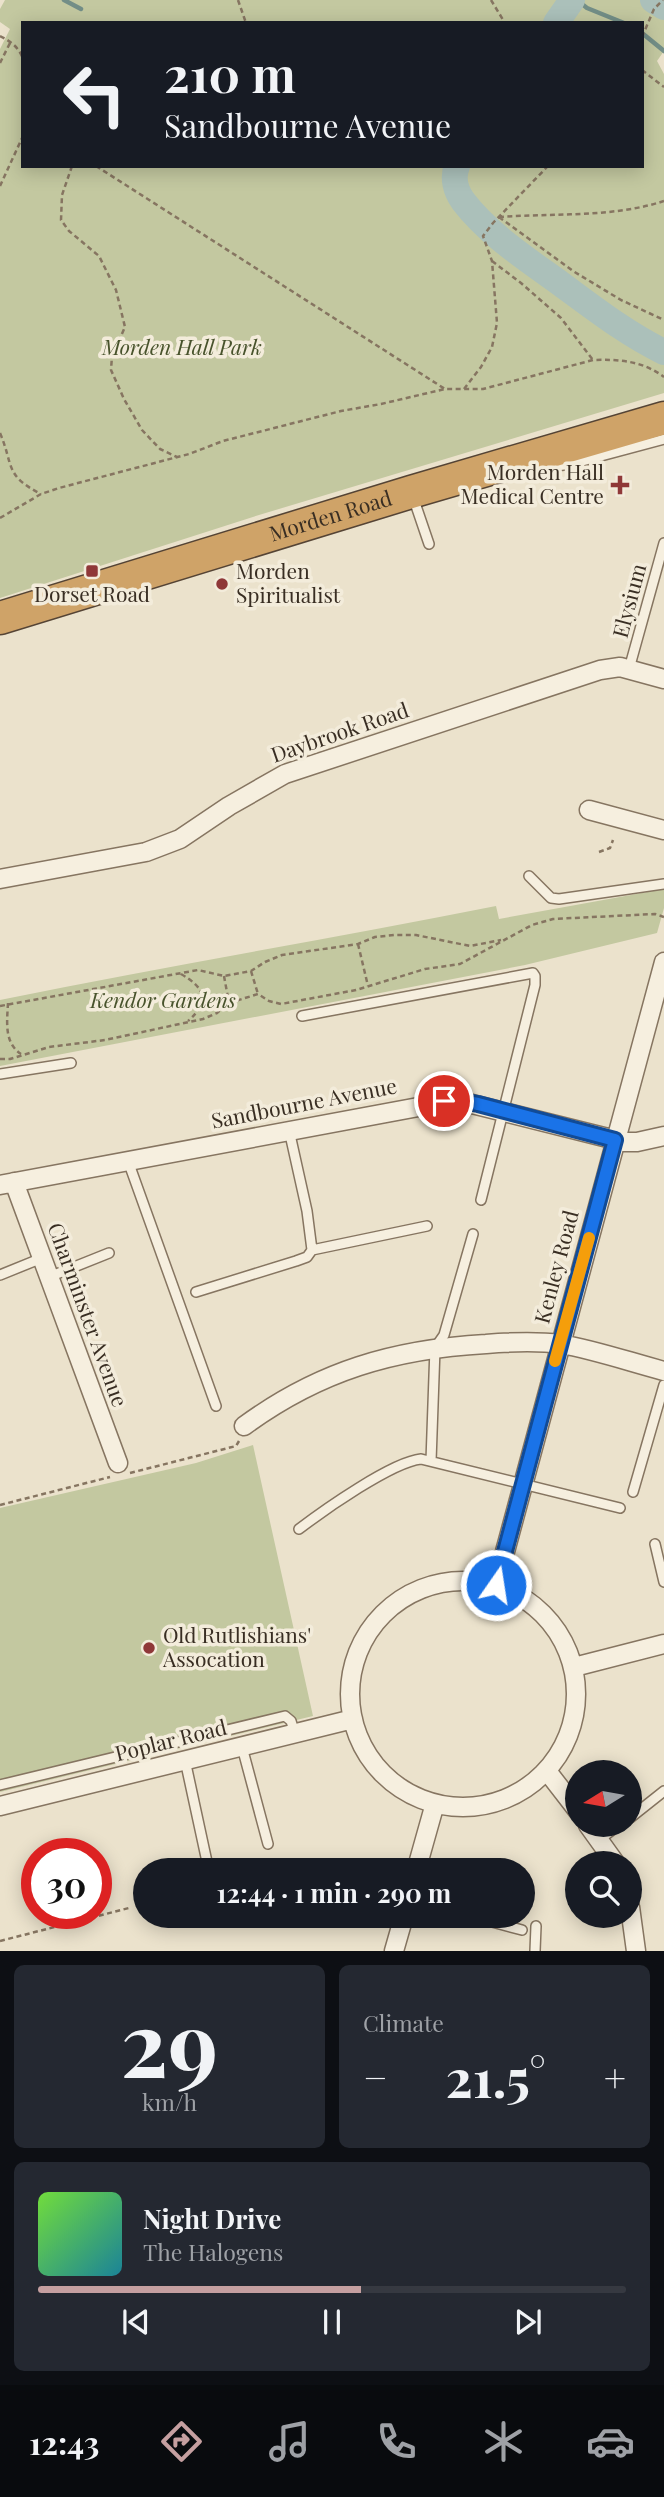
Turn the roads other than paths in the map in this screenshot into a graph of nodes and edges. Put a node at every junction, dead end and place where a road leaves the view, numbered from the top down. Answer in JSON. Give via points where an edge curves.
{"nodes":[{"id":1,"x":664,"y":418,"type":"edge"},
{"id":2,"x":664,"y":439,"type":"edge"},
{"id":3,"x":550,"y":452,"type":"junction"},
{"id":4,"x":411,"y":492,"type":"junction"},
{"id":5,"x":664,"y":543,"type":"edge"},
{"id":6,"x":429,"y":544,"type":"dead end"},
{"id":7,"x":0,"y":618,"type":"edge"},
{"id":8,"x":629,"y":669,"type":"junction"},
{"id":9,"x":664,"y":679,"type":"edge"},
{"id":10,"x":589,"y":810,"type":"dead end"},
{"id":11,"x":664,"y":830,"type":"edge"},
{"id":12,"x":529,"y":876,"type":"dead end"},
{"id":13,"x":0,"y":880,"type":"edge"},
{"id":14,"x":664,"y":884,"type":"edge"},
{"id":15,"x":664,"y":962,"type":"edge"},
{"id":16,"x":659,"y":997,"type":"edge"},
{"id":17,"x":302,"y":1016,"type":"dead end"},
{"id":18,"x":71,"y":1063,"type":"dead end"},
{"id":19,"x":0,"y":1074,"type":"edge"},
{"id":20,"x":505,"y":1110,"type":"junction"},
{"id":21,"x":289,"y":1130,"type":"junction"},
{"id":22,"x":664,"y":1136,"type":"edge"},
{"id":23,"x":615,"y":1140,"type":"junction"},
{"id":24,"x":128,"y":1161,"type":"junction"},
{"id":25,"x":7,"y":1184,"type":"edge"},
{"id":26,"x":481,"y":1200,"type":"dead end"},
{"id":27,"x":427,"y":1226,"type":"dead end"},
{"id":28,"x":473,"y":1234,"type":"dead end"},
{"id":29,"x":312,"y":1250,"type":"junction"},
{"id":30,"x":109,"y":1252,"type":"dead end"},
{"id":31,"x":42,"y":1258,"type":"junction"},
{"id":32,"x":0,"y":1275,"type":"edge"},
{"id":33,"x":49,"y":1277,"type":"junction"},
{"id":34,"x":196,"y":1292,"type":"dead end"},
{"id":35,"x":560,"y":1344,"type":"junction"},
{"id":36,"x":435,"y":1348,"type":"junction"},
{"id":37,"x":664,"y":1371,"type":"edge"},
{"id":38,"x":664,"y":1385,"type":"edge"},
{"id":39,"x":216,"y":1406,"type":"dead end"},
{"id":40,"x":244,"y":1426,"type":"dead end"},
{"id":41,"x":431,"y":1461,"type":"junction"},
{"id":42,"x":118,"y":1463,"type":"dead end"},
{"id":43,"x":522,"y":1483,"type":"junction"},
{"id":44,"x":633,"y":1492,"type":"dead end"},
{"id":45,"x":620,"y":1508,"type":"dead end"},
{"id":46,"x":299,"y":1529,"type":"dead end"},
{"id":47,"x":655,"y":1544,"type":"dead end"},
{"id":48,"x":664,"y":1582,"type":"edge"},
{"id":49,"x":496,"y":1585,"type":"junction"},
{"id":50,"x":664,"y":1644,"type":"edge"},
{"id":51,"x":574,"y":1667,"type":"junction"},
{"id":52,"x":353,"y":1719,"type":"junction"},
{"id":53,"x":295,"y":1734,"type":"junction"},
{"id":54,"x":242,"y":1748,"type":"junction"},
{"id":55,"x":185,"y":1760,"type":"junction"},
{"id":56,"x":547,"y":1771,"type":"junction"},
{"id":57,"x":0,"y":1785,"type":"edge"},
{"id":58,"x":664,"y":1791,"type":"edge"},
{"id":59,"x":565,"y":1794,"type":"edge"},
{"id":60,"x":0,"y":1806,"type":"edge"},
{"id":61,"x":434,"y":1807,"type":"junction"},
{"id":62,"x":642,"y":1808,"type":"edge"},
{"id":63,"x":268,"y":1844,"type":"dead end"},
{"id":64,"x":206,"y":1858,"type":"edge"},
{"id":65,"x":420,"y":1858,"type":"edge"},
{"id":66,"x":536,"y":1926,"type":"dead end"},
{"id":67,"x":401,"y":1928,"type":"edge"},
{"id":68,"x":515,"y":1928,"type":"edge"},
{"id":69,"x":633,"y":1928,"type":"edge"},
{"id":70,"x":522,"y":1930,"type":"dead end"},
{"id":71,"x":394,"y":1951,"type":"edge"},
{"id":72,"x":535,"y":1951,"type":"edge"},
{"id":73,"x":636,"y":1951,"type":"edge"}],
"edges":[{"from":1,"to":3,"type":"highway","name":"Morden Road"},
{"from":2,"to":3,"type":"lane","via":[[556,466]]},
{"from":3,"to":4,"type":"highway","name":"Morden Road"},
{"from":4,"to":6,"type":"lane"},
{"from":4,"to":7,"type":"highway","name":"Morden Road"},
{"from":5,"to":8,"type":"lane","name":"Elysium"},
{"from":8,"to":9,"type":"street","name":"Daybrook Road"},
{"from":8,"to":13,"type":"street","name":"Daybrook Road","via":[[600,670],[285,774],[166,846]]},
{"from":10,"to":11,"type":"street"},
{"from":12,"to":14,"type":"lane","via":[[551,898],[559,899]]},
{"from":15,"to":16,"type":"street","name":"Kenley Road"},
{"from":16,"to":23,"type":"street","name":"Kenley Road"},
{"from":17,"to":20,"type":"lane","via":[[533,972],[535,985]]},
{"from":18,"to":19,"type":"lane"},
{"from":20,"to":21,"type":"street","name":"Sandbourne Avenue","via":[[444,1101]]},
{"from":20,"to":23,"type":"street","name":"Sandbourne Avenue"},
{"from":20,"to":26,"type":"lane"},
{"from":21,"to":24,"type":"street","name":"Sandbourne Avenue"},
{"from":21,"to":29,"type":"lane"},
{"from":22,"to":23,"type":"street","name":"Sandbourne Avenue","via":[[630,1143]]},
{"from":23,"to":35,"type":"street","name":"Kenley Road"},
{"from":24,"to":25,"type":"street","name":"Sandbourne Avenue"},
{"from":24,"to":39,"type":"lane"},
{"from":25,"to":31,"type":"street","name":"Charminster Avenue"},
{"from":27,"to":29,"type":"lane"},
{"from":28,"to":36,"type":"lane"},
{"from":29,"to":34,"type":"lane","via":[[296,1261]]},
{"from":30,"to":33,"type":"lane"},
{"from":31,"to":32,"type":"lane"},
{"from":31,"to":33,"type":"street","name":"Charminster Avenue"},
{"from":33,"to":42,"type":"street","name":"Charminster Avenue"},
{"from":35,"to":36,"type":"street"},
{"from":35,"to":37,"type":"street"},
{"from":35,"to":43,"type":"street","name":"Kenley Road"},
{"from":36,"to":40,"type":"street","via":[[391,1356],[323,1380]]},
{"from":36,"to":41,"type":"lane"},
{"from":38,"to":44,"type":"lane"},
{"from":41,"to":43,"type":"lane"},
{"from":41,"to":46,"type":"lane","via":[[405,1462]]},
{"from":43,"to":45,"type":"lane"},
{"from":43,"to":49,"type":"street","name":"Kenley Road"},
{"from":47,"to":48,"type":"lane"},
{"from":49,"to":51,"type":"street","via":[[544,1612],[569,1650]]},
{"from":49,"to":52,"type":"street","via":[[457,1581],[420,1589],[384,1613],[361,1643],[350,1679]]},
{"from":50,"to":51,"type":"street"},
{"from":51,"to":56,"type":"street","via":[[574,1712],[560,1752]]},
{"from":52,"to":53,"type":"street","name":"Poplar Road"},
{"from":52,"to":61,"type":"street","via":[[361,1745],[380,1772],[402,1791]]},
{"from":53,"to":54,"type":"street","name":"Poplar Road"},
{"from":53,"to":57,"type":"lane","via":[[285,1716]]},
{"from":54,"to":55,"type":"street","name":"Poplar Road"},
{"from":54,"to":63,"type":"lane"},
{"from":55,"to":60,"type":"street","name":"Poplar Road"},
{"from":55,"to":64,"type":"lane"},
{"from":56,"to":59,"type":"street"},
{"from":56,"to":61,"type":"street","via":[[521,1791],[480,1806]]},
{"from":58,"to":62,"type":"lane"},
{"from":61,"to":65,"type":"street"},
{"from":66,"to":72,"type":"lane"},
{"from":67,"to":71,"type":"street"},
{"from":68,"to":70,"type":"lane"},
{"from":69,"to":73,"type":"street"}]}
